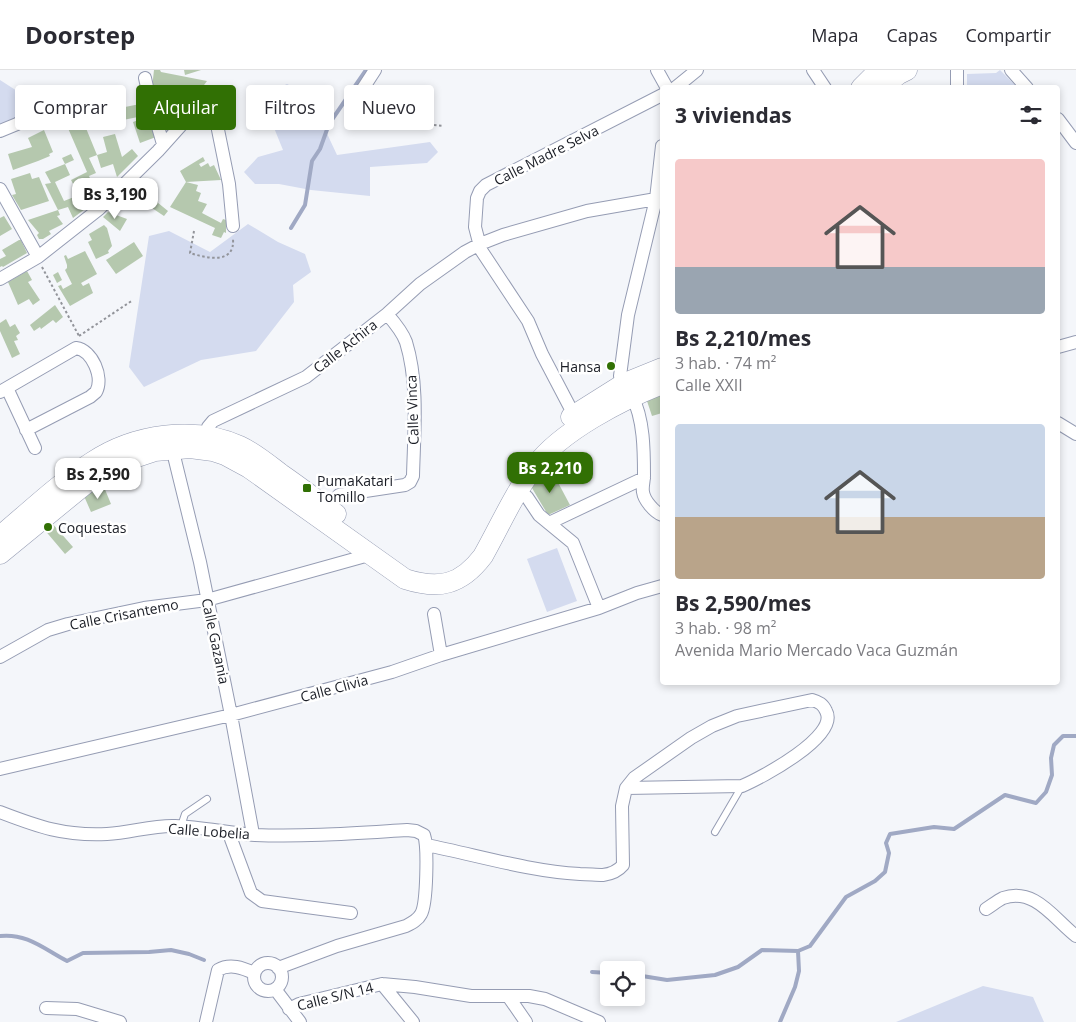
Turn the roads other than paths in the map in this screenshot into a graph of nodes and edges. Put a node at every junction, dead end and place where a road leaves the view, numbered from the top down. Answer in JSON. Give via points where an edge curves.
{"nodes":[{"id":1,"x":375,"y":70,"type":"edge"},
{"id":2,"x":657,"y":70,"type":"edge"},
{"id":3,"x":697,"y":70,"type":"edge"},
{"id":4,"x":813,"y":70,"type":"edge"},
{"id":5,"x":879,"y":70,"type":"edge"},
{"id":6,"x":908,"y":70,"type":"edge"},
{"id":7,"x":957,"y":70,"type":"edge"},
{"id":8,"x":1011,"y":70,"type":"edge"},
{"id":9,"x":145,"y":78,"type":"dead end"},
{"id":10,"x":365,"y":85,"type":"edge"},
{"id":11,"x":665,"y":85,"type":"edge"},
{"id":12,"x":679,"y":85,"type":"edge"},
{"id":13,"x":822,"y":85,"type":"edge"},
{"id":14,"x":864,"y":85,"type":"edge"},
{"id":15,"x":885,"y":85,"type":"edge"},
{"id":16,"x":957,"y":85,"type":"edge"},
{"id":17,"x":1024,"y":85,"type":"edge"},
{"id":18,"x":660,"y":96,"type":"edge"},
{"id":19,"x":1060,"y":122,"type":"edge"},
{"id":20,"x":15,"y":125,"type":"edge"},
{"id":21,"x":0,"y":131,"type":"edge"},
{"id":22,"x":1076,"y":143,"type":"edge"},
{"id":23,"x":163,"y":144,"type":"junction"},
{"id":24,"x":660,"y":180,"type":"edge"},
{"id":25,"x":0,"y":189,"type":"edge"},
{"id":26,"x":659,"y":197,"type":"edge"},
{"id":27,"x":0,"y":200,"type":"edge"},
{"id":28,"x":19,"y":221,"type":"junction"},
{"id":29,"x":233,"y":226,"type":"road end"},
{"id":30,"x":480,"y":244,"type":"junction"},
{"id":31,"x":38,"y":256,"type":"junction"},
{"id":32,"x":0,"y":279,"type":"edge"},
{"id":33,"x":387,"y":314,"type":"junction"},
{"id":34,"x":1076,"y":342,"type":"edge"},
{"id":35,"x":1060,"y":346,"type":"edge"},
{"id":36,"x":660,"y":369,"type":"edge"},
{"id":37,"x":660,"y":384,"type":"edge"},
{"id":38,"x":3,"y":390,"type":"edge"},
{"id":39,"x":628,"y":390,"type":"junction"},
{"id":40,"x":578,"y":421,"type":"junction"},
{"id":41,"x":1060,"y":424,"type":"edge"},
{"id":42,"x":26,"y":430,"type":"junction"},
{"id":43,"x":1076,"y":434,"type":"edge"},
{"id":44,"x":206,"y":436,"type":"junction"},
{"id":45,"x":178,"y":442,"type":"junction"},
{"id":46,"x":35,"y":448,"type":"dead end"},
{"id":47,"x":644,"y":478,"type":"junction"},
{"id":48,"x":519,"y":492,"type":"junction"},
{"id":49,"x":328,"y":508,"type":"junction"},
{"id":50,"x":660,"y":514,"type":"edge"},
{"id":51,"x":550,"y":523,"type":"junction"},
{"id":52,"x":0,"y":536,"type":"edge"},
{"id":53,"x":373,"y":549,"type":"junction"},
{"id":54,"x":0,"y":554,"type":"edge"},
{"id":55,"x":660,"y":587,"type":"edge"},
{"id":56,"x":207,"y":600,"type":"junction"},
{"id":57,"x":599,"y":608,"type":"junction"},
{"id":58,"x":434,"y":614,"type":"dead end"},
{"id":59,"x":441,"y":655,"type":"junction"},
{"id":60,"x":0,"y":657,"type":"edge"},
{"id":61,"x":231,"y":715,"type":"junction"},
{"id":62,"x":0,"y":769,"type":"edge"},
{"id":63,"x":742,"y":786,"type":"junction"},
{"id":64,"x":626,"y":788,"type":"junction"},
{"id":65,"x":207,"y":799,"type":"dead end"},
{"id":66,"x":0,"y":812,"type":"edge"},
{"id":67,"x":181,"y":826,"type":"junction"},
{"id":68,"x":715,"y":832,"type":"dead end"},
{"id":69,"x":231,"y":833,"type":"junction"},
{"id":70,"x":253,"y":834,"type":"junction"},
{"id":71,"x":426,"y":845,"type":"junction"},
{"id":72,"x":986,"y":909,"type":"dead end"},
{"id":73,"x":351,"y":913,"type":"dead end"},
{"id":74,"x":1076,"y":936,"type":"edge"},
{"id":75,"x":278,"y":968,"type":"junction"},
{"id":76,"x":254,"y":973,"type":"junction"},
{"id":77,"x":382,"y":984,"type":"junction"},
{"id":78,"x":275,"y":989,"type":"junction"},
{"id":79,"x":508,"y":996,"type":"junction"},
{"id":80,"x":46,"y":1008,"type":"dead end"},
{"id":81,"x":290,"y":1009,"type":"junction"},
{"id":82,"x":120,"y":1022,"type":"edge"},
{"id":83,"x":206,"y":1022,"type":"edge"},
{"id":84,"x":300,"y":1022,"type":"edge"},
{"id":85,"x":413,"y":1022,"type":"edge"},
{"id":86,"x":526,"y":1022,"type":"edge"},
{"id":87,"x":599,"y":1022,"type":"edge"}],
"edges":[{"from":1,"to":10,"type":"street"},
{"from":2,"to":11,"type":"street"},
{"from":3,"to":12,"type":"street"},
{"from":4,"to":13,"type":"street"},
{"from":5,"to":14,"type":"main road"},
{"from":6,"to":15,"type":"main road"},
{"from":7,"to":16,"type":"street"},
{"from":8,"to":17,"type":"street"},
{"from":9,"to":23,"type":"street"},
{"from":18,"to":30,"type":"street","name":"Calle Madre Selva","via":[[486,185],[477,198],[475,227]]},
{"from":19,"to":22,"type":"street"},
{"from":20,"to":21,"type":"street"},
{"from":23,"to":29,"type":"street","via":[[199,104],[206,102],[211,105],[229,184]]},
{"from":23,"to":31,"type":"street","via":[[99,210]]},
{"from":24,"to":26,"type":"street"},
{"from":25,"to":28,"type":"street"},
{"from":26,"to":30,"type":"street","name":"Calle Achira","via":[[559,218]]},
{"from":26,"to":39,"type":"street","via":[[628,315],[620,376]]},
{"from":27,"to":28,"type":"street"},
{"from":28,"to":31,"type":"street"},
{"from":30,"to":33,"type":"street","name":"Calle Achira","via":[[420,284]]},
{"from":30,"to":40,"type":"street","name":"Calle Madre Selva","via":[[489,264],[528,321]]},
{"from":31,"to":32,"type":"street"},
{"from":33,"to":44,"type":"street","name":"Calle Achira","via":[[306,377],[213,421]]},
{"from":33,"to":49,"type":"street","name":"Calle Vinca","via":[[405,342],[413,381],[413,476],[406,485],[338,494]]},
{"from":34,"to":35,"type":"street"},
{"from":36,"to":39,"type":"main road"},
{"from":37,"to":39,"type":"main road"},
{"from":38,"to":42,"type":"street"},
{"from":38,"to":42,"type":"street","via":[[78,342],[86,352],[98,373],[96,392]]},
{"from":39,"to":40,"type":"main road"},
{"from":39,"to":47,"type":"street","via":[[636,404],[641,428]]},
{"from":40,"to":48,"type":"main road","via":[[535,466]]},
{"from":40,"to":53,"type":"main road","via":[[550,432],[520,463],[461,562],[443,570],[422,571]]},
{"from":41,"to":43,"type":"street"},
{"from":42,"to":46,"type":"street"},
{"from":44,"to":45,"type":"main road"},
{"from":44,"to":49,"type":"main road","via":[[224,440],[258,456]]},
{"from":45,"to":52,"type":"main road","via":[[154,438],[124,446],[93,461]]},
{"from":45,"to":53,"type":"main road","via":[[235,460]]},
{"from":45,"to":54,"type":"main road","via":[[116,465],[88,482]]},
{"from":45,"to":56,"type":"street","name":"Calle Gazania","via":[[174,456]]},
{"from":47,"to":50,"type":"street","via":[[643,494]]},
{"from":47,"to":51,"type":"street"},
{"from":48,"to":51,"type":"street"},
{"from":48,"to":53,"type":"main road","via":[[483,556],[473,569],[453,581],[427,586],[416,583],[399,576]]},
{"from":49,"to":53,"type":"main road"},
{"from":51,"to":57,"type":"street","via":[[573,543]]},
{"from":53,"to":56,"type":"street","name":"Calle Crisantemo"},
{"from":55,"to":57,"type":"street","name":"Calle Clivia"},
{"from":56,"to":60,"type":"street","name":"Calle Crisantemo","via":[[144,608],[68,624],[48,630]]},
{"from":56,"to":61,"type":"street","name":"Calle Gazania"},
{"from":57,"to":59,"type":"street","name":"Calle Clivia"},
{"from":58,"to":59,"type":"street"},
{"from":59,"to":61,"type":"street","name":"Calle Clivia","via":[[392,672]]},
{"from":61,"to":62,"type":"street","name":"Calle Clivia"},
{"from":61,"to":70,"type":"street","name":"Calle Gazania"},
{"from":63,"to":64,"type":"street"},
{"from":63,"to":64,"type":"street","via":[[794,756],[823,732],[828,720],[823,705],[812,700],[801,701],[737,716],[712,726],[634,778]]},
{"from":63,"to":68,"type":"lane"},
{"from":64,"to":71,"type":"street","via":[[622,806],[623,865],[612,873],[564,873]]},
{"from":65,"to":67,"type":"lane","via":[[185,814]]},
{"from":66,"to":67,"type":"street","name":"Calle Lobelia","via":[[44,829],[73,834],[108,834]]},
{"from":67,"to":69,"type":"street","name":"Calle Lobelia"},
{"from":69,"to":70,"type":"street","name":"Calle Lobelia"},
{"from":69,"to":73,"type":"street","via":[[251,893],[256,898]]},
{"from":70,"to":71,"type":"street","name":"Calle Lobelia","via":[[285,836],[408,830],[421,832]]},
{"from":71,"to":75,"type":"street","via":[[424,901],[416,921]]},
{"from":72,"to":74,"type":"street","via":[[1002,899],[1022,896],[1043,905]]},
{"from":75,"to":76,"type":"street","via":[[266,964]]},
{"from":75,"to":78,"type":"street","via":[[281,979]]},
{"from":76,"to":78,"type":"street","via":[[254,982],[259,988]]},
{"from":76,"to":83,"type":"street","via":[[231,966],[218,970]]},
{"from":77,"to":79,"type":"street","name":"Calle S/N 14","via":[[471,996]]},
{"from":77,"to":81,"type":"street","name":"Calle S/N 14"},
{"from":77,"to":85,"type":"street"},
{"from":78,"to":81,"type":"street"},
{"from":79,"to":86,"type":"street"},
{"from":79,"to":87,"type":"street","name":"Calle S/N 14","via":[[545,999]]},
{"from":80,"to":82,"type":"street","via":[[77,1009]]},
{"from":81,"to":84,"type":"street"}]}
